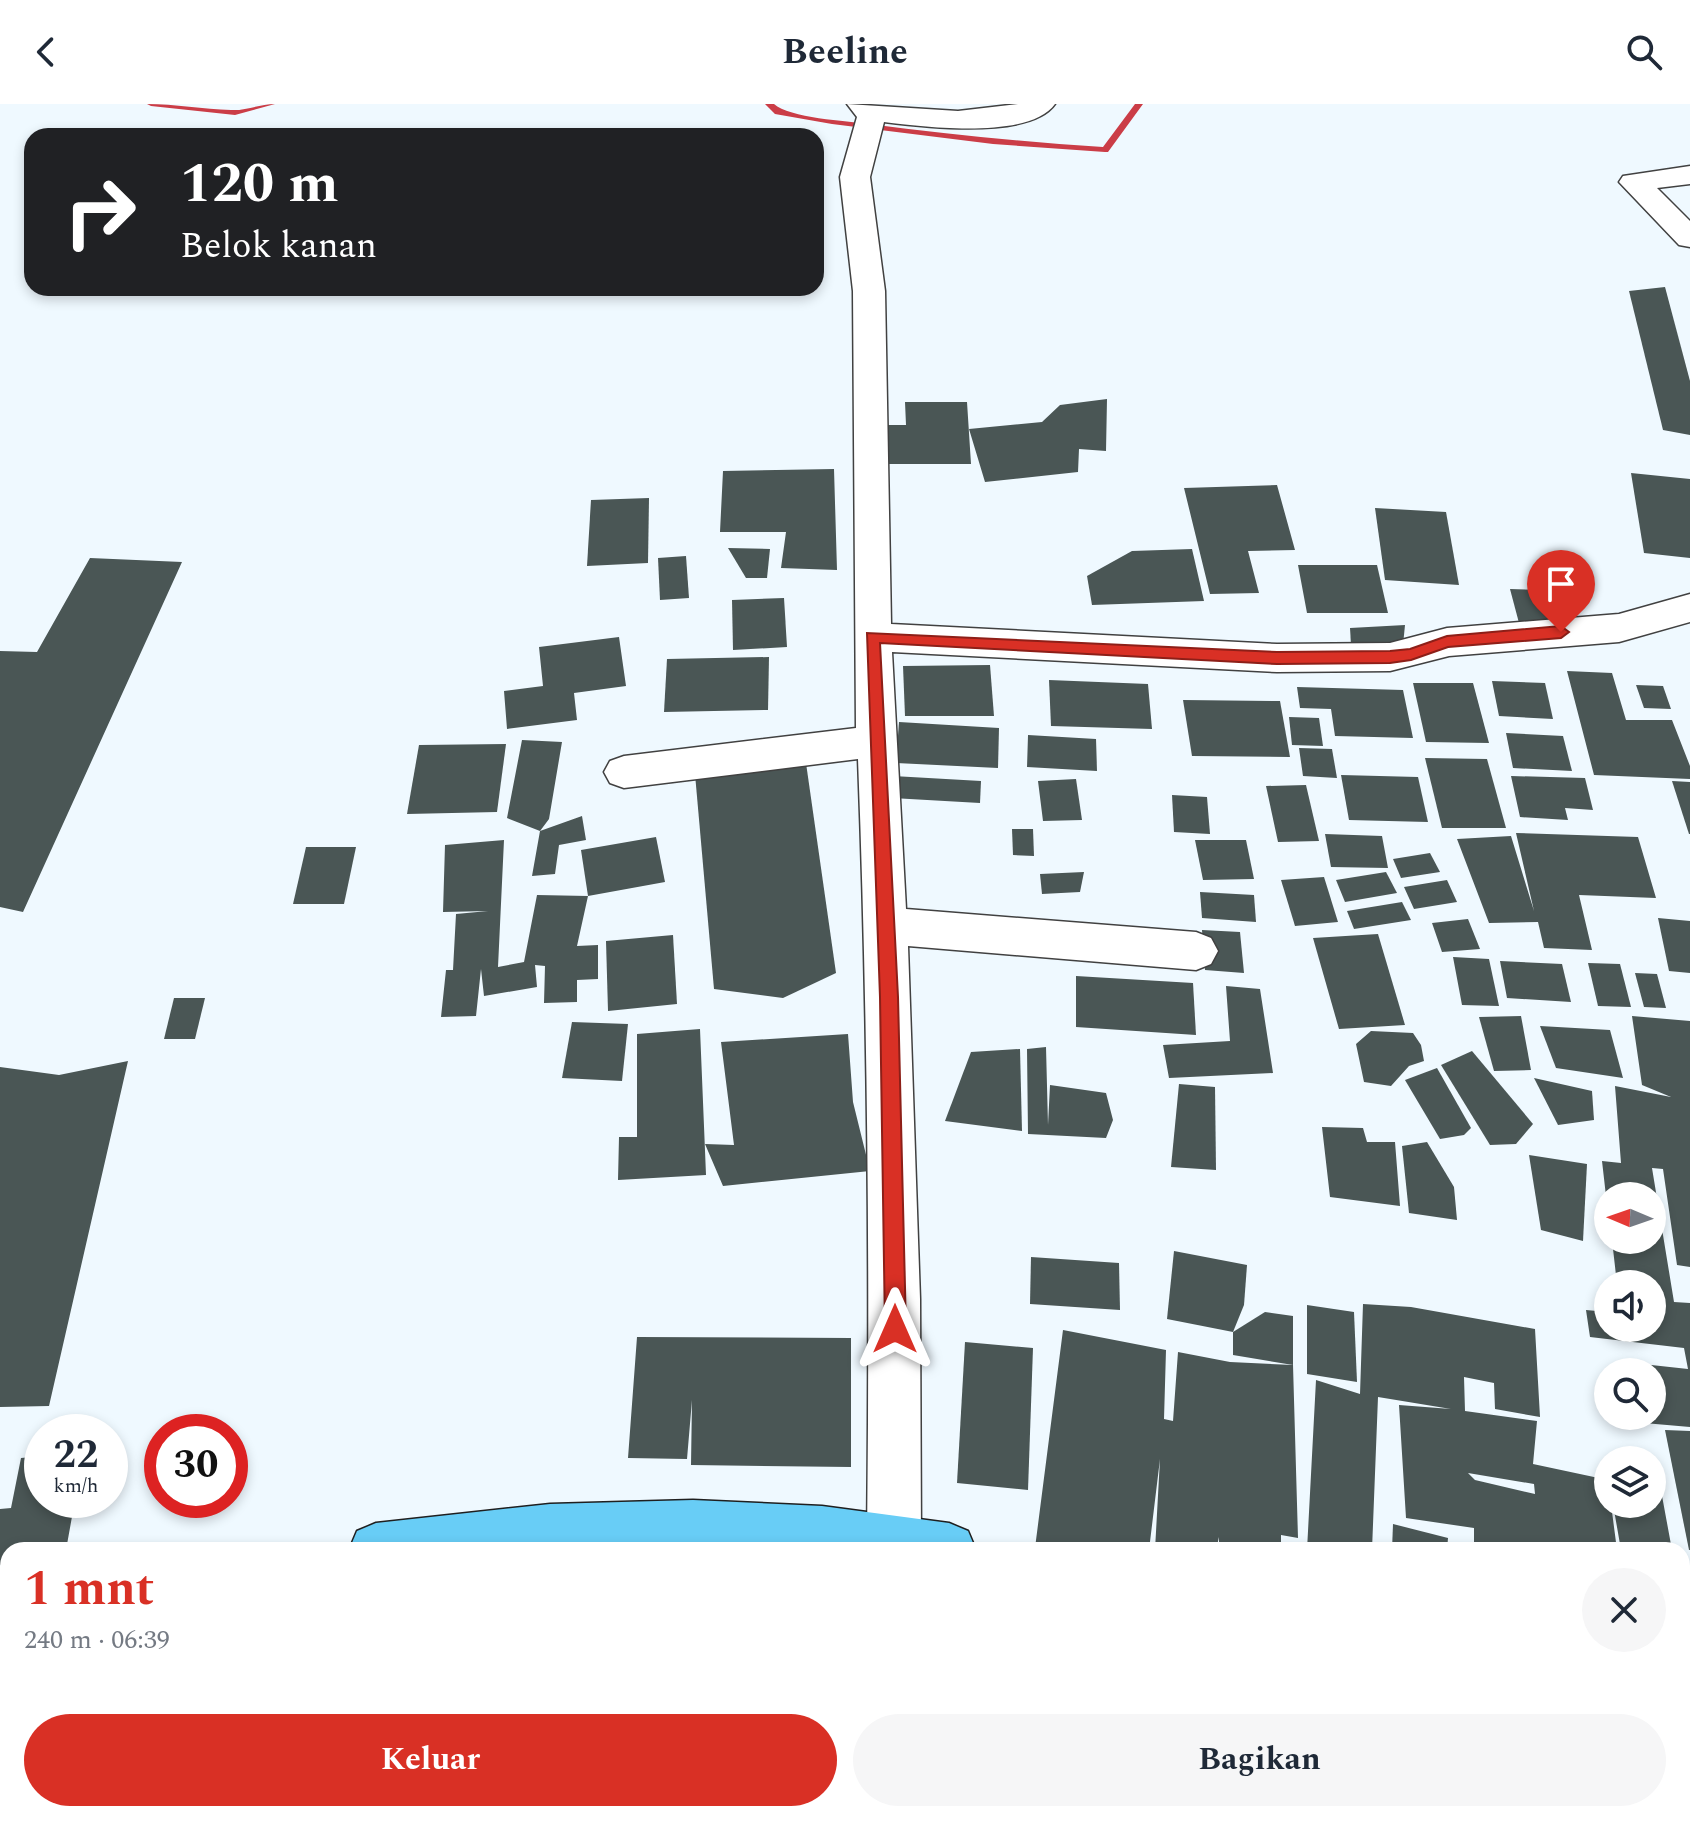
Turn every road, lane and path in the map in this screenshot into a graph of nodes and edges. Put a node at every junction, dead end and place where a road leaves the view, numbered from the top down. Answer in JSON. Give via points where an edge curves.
{"nodes":[{"id":1,"x":1041,"y":104,"type":"edge"},
{"id":2,"x":867,"y":112,"type":"edge"},
{"id":3,"x":1690,"y":175,"type":"edge"},
{"id":4,"x":1690,"y":238,"type":"edge"},
{"id":5,"x":1690,"y":608,"type":"edge"},
{"id":6,"x":872,"y":637,"type":"junction"},
{"id":7,"x":877,"y":741,"type":"junction"},
{"id":8,"x":624,"y":772,"type":"dead end"},
{"id":9,"x":886,"y":926,"type":"junction"},
{"id":10,"x":1196,"y":951,"type":"dead end"},
{"id":11,"x":894,"y":1540,"type":"junction"},
{"id":12,"x":459,"y":1542,"type":"edge"},
{"id":13,"x":905,"y":1542,"type":"edge"}],
"edges":[{"from":1,"to":2,"type":"street","via":[[1027,111],[971,118]]},
{"from":2,"to":6,"type":"street","via":[[855,177],[869,291]]},
{"from":3,"to":4,"type":"street","via":[[1634,182]]},
{"from":5,"to":6,"type":"street","via":[[1619,628],[1447,642],[1390,657],[1277,658]]},
{"from":6,"to":7,"type":"street"},
{"from":7,"to":8,"type":"street"},
{"from":7,"to":9,"type":"street"},
{"from":9,"to":10,"type":"street"},
{"from":9,"to":11,"type":"street","via":[[895,1283]]},
{"from":11,"to":12,"type":"main road","via":[[684,1527],[605,1528]]},
{"from":11,"to":13,"type":"main road"}]}
